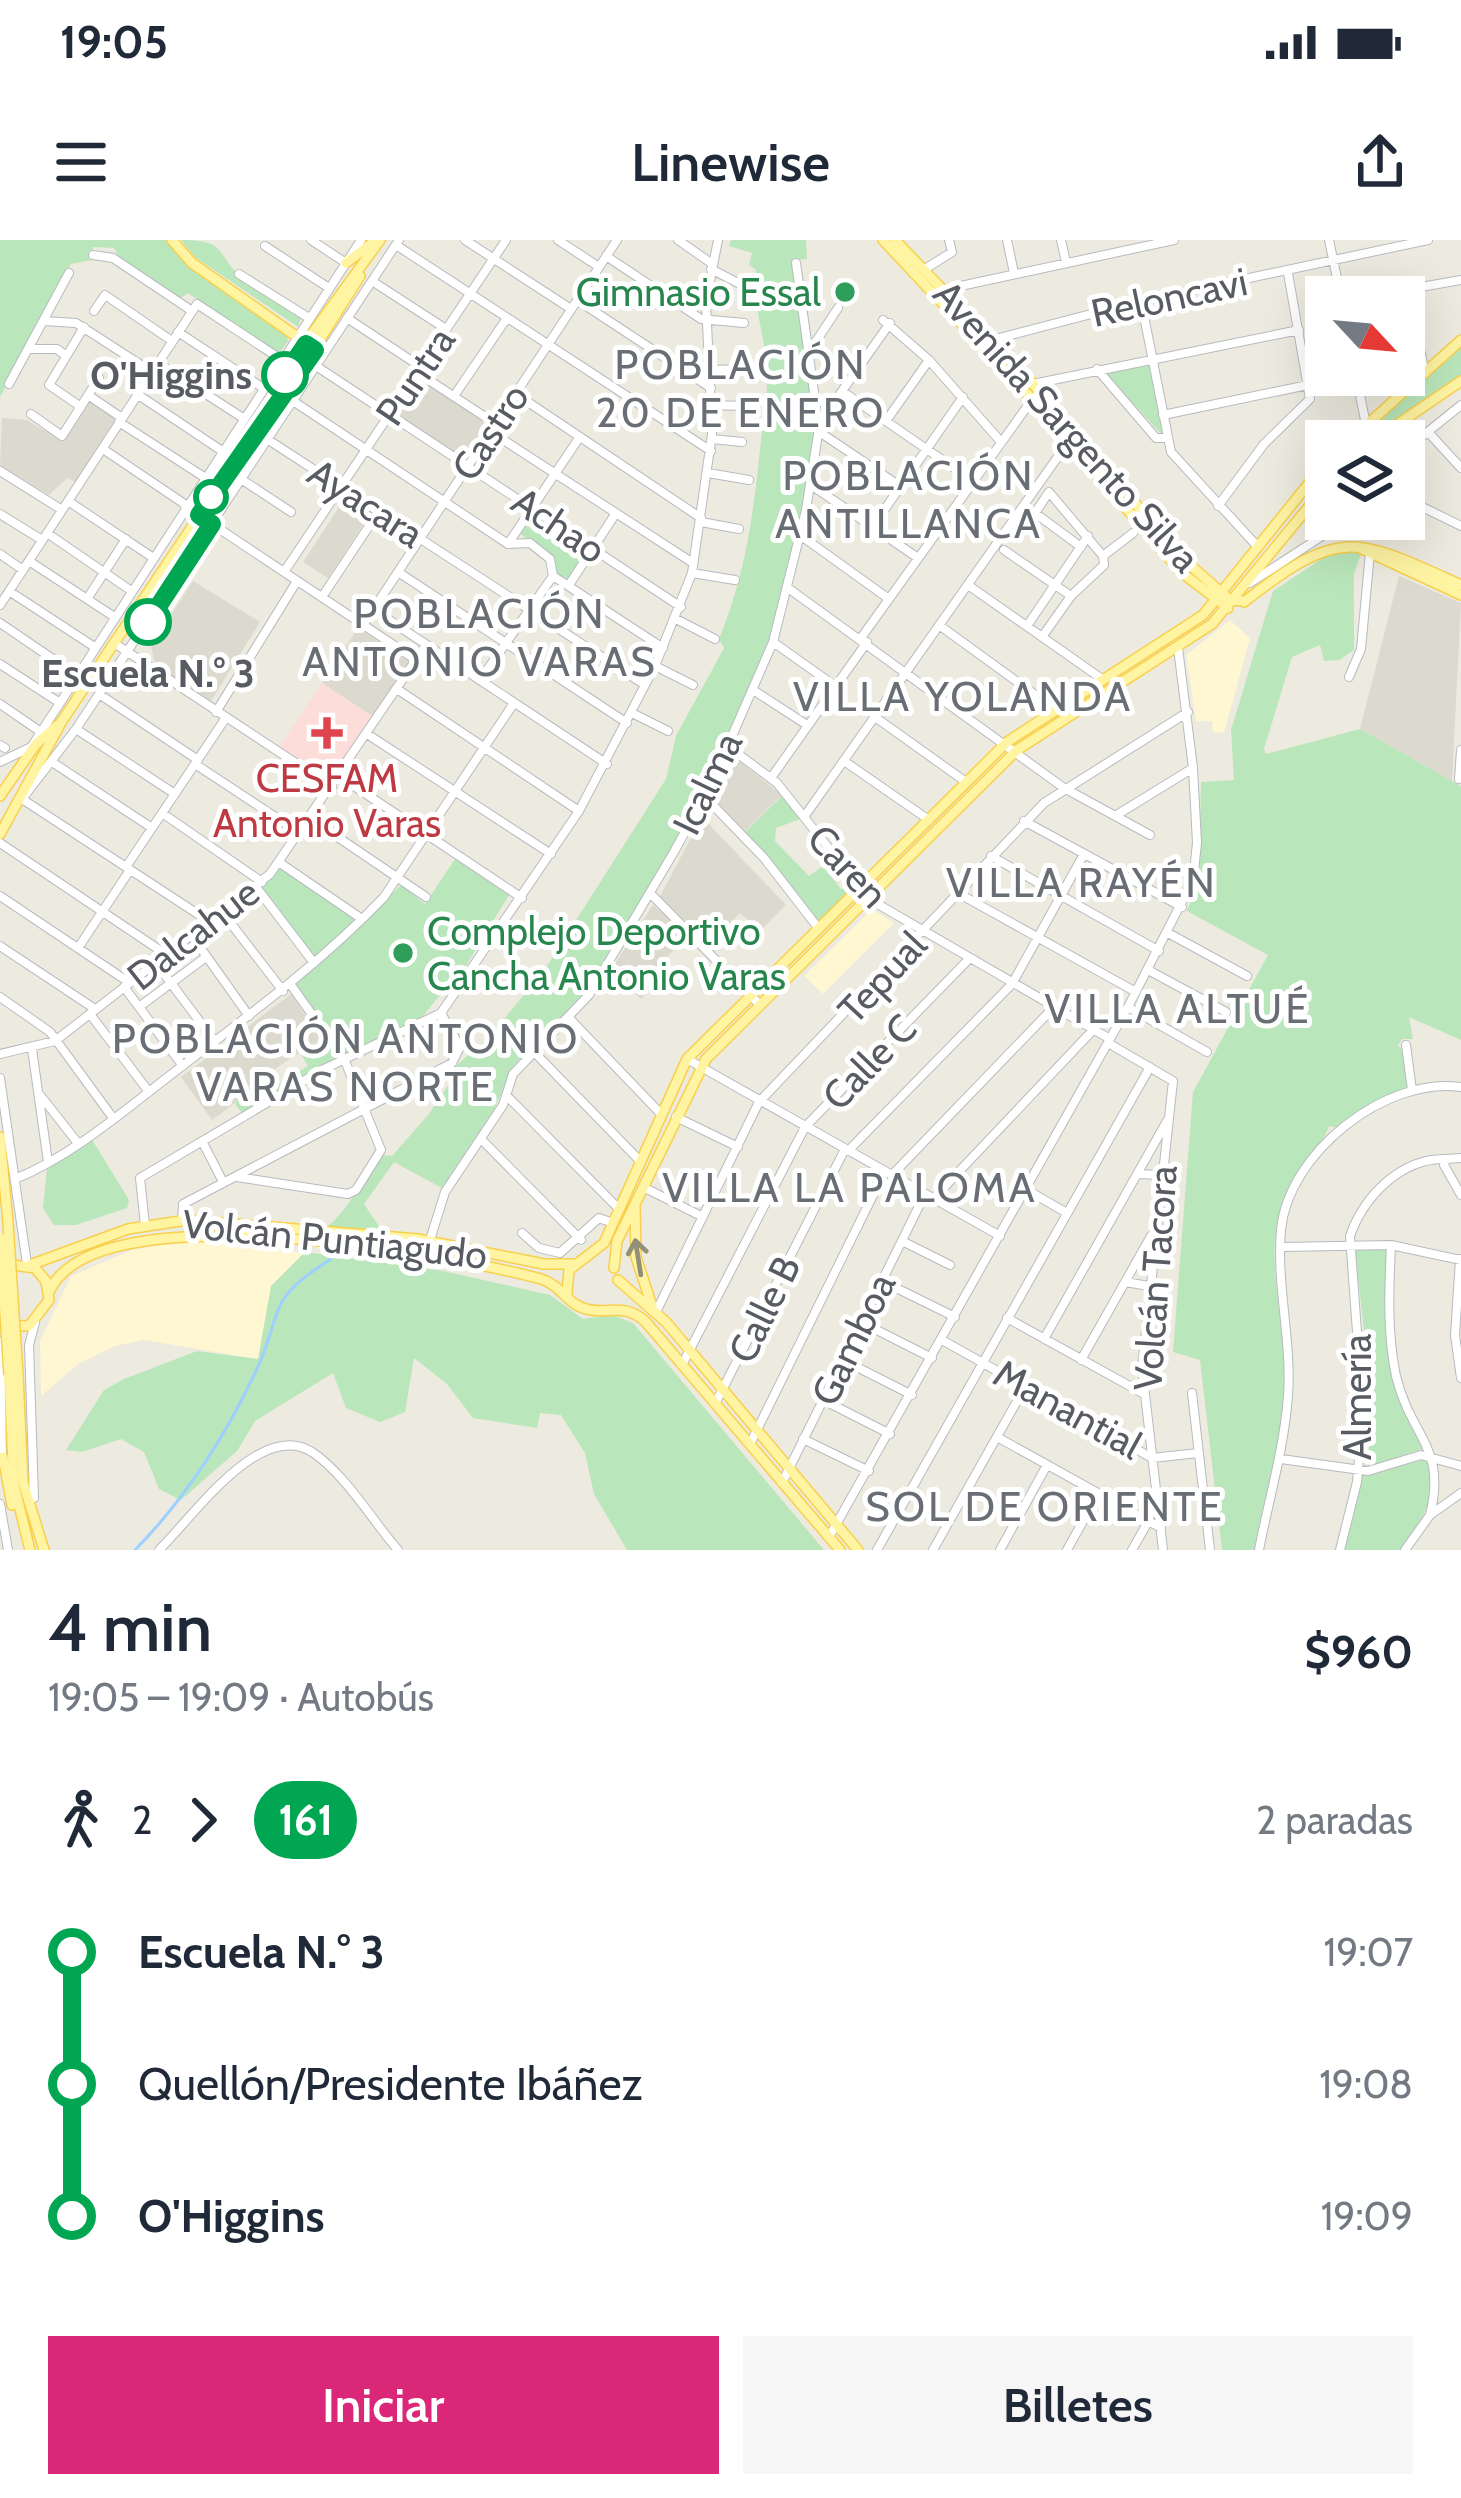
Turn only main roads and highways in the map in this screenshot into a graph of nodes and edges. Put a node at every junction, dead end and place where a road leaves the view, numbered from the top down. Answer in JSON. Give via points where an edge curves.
{"nodes":[{"id":1,"x":172,"y":240,"type":"edge"},
{"id":2,"x":378,"y":240,"type":"edge"},
{"id":3,"x":883,"y":240,"type":"edge"},
{"id":4,"x":895,"y":240,"type":"edge"},
{"id":5,"x":346,"y":263,"type":"road end"},
{"id":6,"x":940,"y":291,"type":"junction"},
{"id":7,"x":1461,"y":340,"type":"edge"},
{"id":8,"x":306,"y":344,"type":"junction"},
{"id":9,"x":1461,"y":381,"type":"edge"},
{"id":10,"x":1372,"y":420,"type":"edge"},
{"id":11,"x":1404,"y":420,"type":"edge"},
{"id":12,"x":1072,"y":437,"type":"junction"},
{"id":13,"x":1305,"y":488,"type":"edge"},
{"id":14,"x":1305,"y":512,"type":"edge"},
{"id":15,"x":1355,"y":545,"type":"junction"},
{"id":16,"x":1172,"y":547,"type":"junction"},
{"id":17,"x":1159,"y":548,"type":"junction"},
{"id":18,"x":1461,"y":585,"type":"edge"},
{"id":19,"x":1461,"y":595,"type":"edge"},
{"id":20,"x":1218,"y":597,"type":"junction"},
{"id":21,"x":1235,"y":604,"type":"junction"},
{"id":22,"x":62,"y":721,"type":"junction"},
{"id":23,"x":0,"y":796,"type":"edge"},
{"id":24,"x":2,"y":826,"type":"edge"},
{"id":25,"x":0,"y":1137,"type":"edge"},
{"id":26,"x":635,"y":1200,"type":"junction"},
{"id":27,"x":182,"y":1220,"type":"junction"},
{"id":28,"x":146,"y":1225,"type":"junction"},
{"id":29,"x":202,"y":1234,"type":"junction"},
{"id":30,"x":0,"y":1237,"type":"edge"},
{"id":31,"x":138,"y":1241,"type":"junction"},
{"id":32,"x":587,"y":1257,"type":"junction"},
{"id":33,"x":29,"y":1264,"type":"junction"},
{"id":34,"x":574,"y":1264,"type":"junction"},
{"id":35,"x":0,"y":1266,"type":"edge"},
{"id":36,"x":614,"y":1268,"type":"junction"},
{"id":37,"x":618,"y":1280,"type":"junction"},
{"id":38,"x":49,"y":1292,"type":"junction"},
{"id":39,"x":567,"y":1293,"type":"junction"},
{"id":40,"x":604,"y":1307,"type":"junction"},
{"id":41,"x":655,"y":1311,"type":"junction"},
{"id":42,"x":0,"y":1324,"type":"edge"},
{"id":43,"x":13,"y":1375,"type":"junction"},
{"id":44,"x":1,"y":1460,"type":"edge"},
{"id":45,"x":34,"y":1498,"type":"road end"},
{"id":46,"x":23,"y":1531,"type":"junction"},
{"id":47,"x":30,"y":1550,"type":"edge"},
{"id":48,"x":44,"y":1550,"type":"edge"},
{"id":49,"x":840,"y":1550,"type":"edge"},
{"id":50,"x":858,"y":1550,"type":"edge"}],
"edges":[{"from":1,"to":8,"type":"main road"},
{"from":2,"to":5,"type":"main road"},
{"from":2,"to":8,"type":"main road"},
{"from":3,"to":6,"type":"main road","name":"Avenida Sargento Silva"},
{"from":4,"to":6,"type":"main road","name":"Avenida Sargento Silva"},
{"from":6,"to":12,"type":"main road","name":"Avenida Sargento Silva"},
{"from":7,"to":10,"type":"main road"},
{"from":8,"to":22,"type":"main road"},
{"from":9,"to":11,"type":"main road"},
{"from":12,"to":16,"type":"main road","name":"Avenida Sargento Silva"},
{"from":12,"to":17,"type":"main road","name":"Avenida Sargento Silva"},
{"from":13,"to":20,"type":"main road"},
{"from":14,"to":21,"type":"main road"},
{"from":15,"to":18,"type":"main road","via":[[1391,551]]},
{"from":15,"to":19,"type":"main road"},
{"from":15,"to":21,"type":"main road","via":[[1310,556]]},
{"from":16,"to":17,"type":"main road"},
{"from":16,"to":20,"type":"main road","name":"Avenida Sargento Silva"},
{"from":17,"to":20,"type":"main road","name":"Avenida Sargento Silva"},
{"from":20,"to":21,"type":"main road","name":"Avenida Sargento Silva"},
{"from":20,"to":32,"type":"main road","via":[[1188,626],[1007,742],[687,1059],[604,1243]]},
{"from":21,"to":26,"type":"main road","via":[[1017,750],[760,1005],[699,1067]]},
{"from":22,"to":23,"type":"main road"},
{"from":22,"to":24,"type":"main road"},
{"from":25,"to":43,"type":"main road","bridge":true},
{"from":26,"to":36,"type":"main road"},
{"from":41,"to":26,"type":"main road","one_way":true,"via":[[636,1257]]},
{"from":27,"to":28,"type":"main road","name":"Volcán Puntiagudo"},
{"from":27,"to":29,"type":"main road"},
{"from":27,"to":34,"type":"main road","name":"Volcán Puntiagudo","via":[[430,1240]]},
{"from":28,"to":31,"type":"main road"},
{"from":28,"to":33,"type":"main road","name":"Volcán Puntiagudo"},
{"from":29,"to":31,"type":"main road","name":"Volcán Puntiagudo"},
{"from":29,"to":39,"type":"main road","name":"Volcán Puntiagudo","via":[[429,1254],[548,1281]]},
{"from":30,"to":43,"type":"main road","bridge":true},
{"from":31,"to":38,"type":"main road","name":"Volcán Puntiagudo","via":[[70,1264]]},
{"from":32,"to":34,"type":"main road"},
{"from":32,"to":36,"type":"main road"},
{"from":33,"to":35,"type":"main road","name":"Volcán Puntiagudo"},
{"from":33,"to":38,"type":"main road"},
{"from":34,"to":39,"type":"main road"},
{"from":36,"to":37,"type":"main road"},
{"from":37,"to":40,"type":"main road"},
{"from":37,"to":41,"type":"main road"},
{"from":38,"to":42,"type":"main road","via":[[34,1323]]},
{"from":39,"to":40,"type":"main road","via":[[583,1308]]},
{"from":40,"to":49,"type":"main road","via":[[637,1313]]},
{"from":41,"to":50,"type":"main road"},
{"from":43,"to":46,"type":"main road","via":[[12,1467]]},
{"from":43,"to":48,"type":"main road","via":[[23,1482]]},
{"from":44,"to":46,"type":"main road"},
{"from":45,"to":48,"type":"main road"},
{"from":46,"to":47,"type":"main road"}]}
